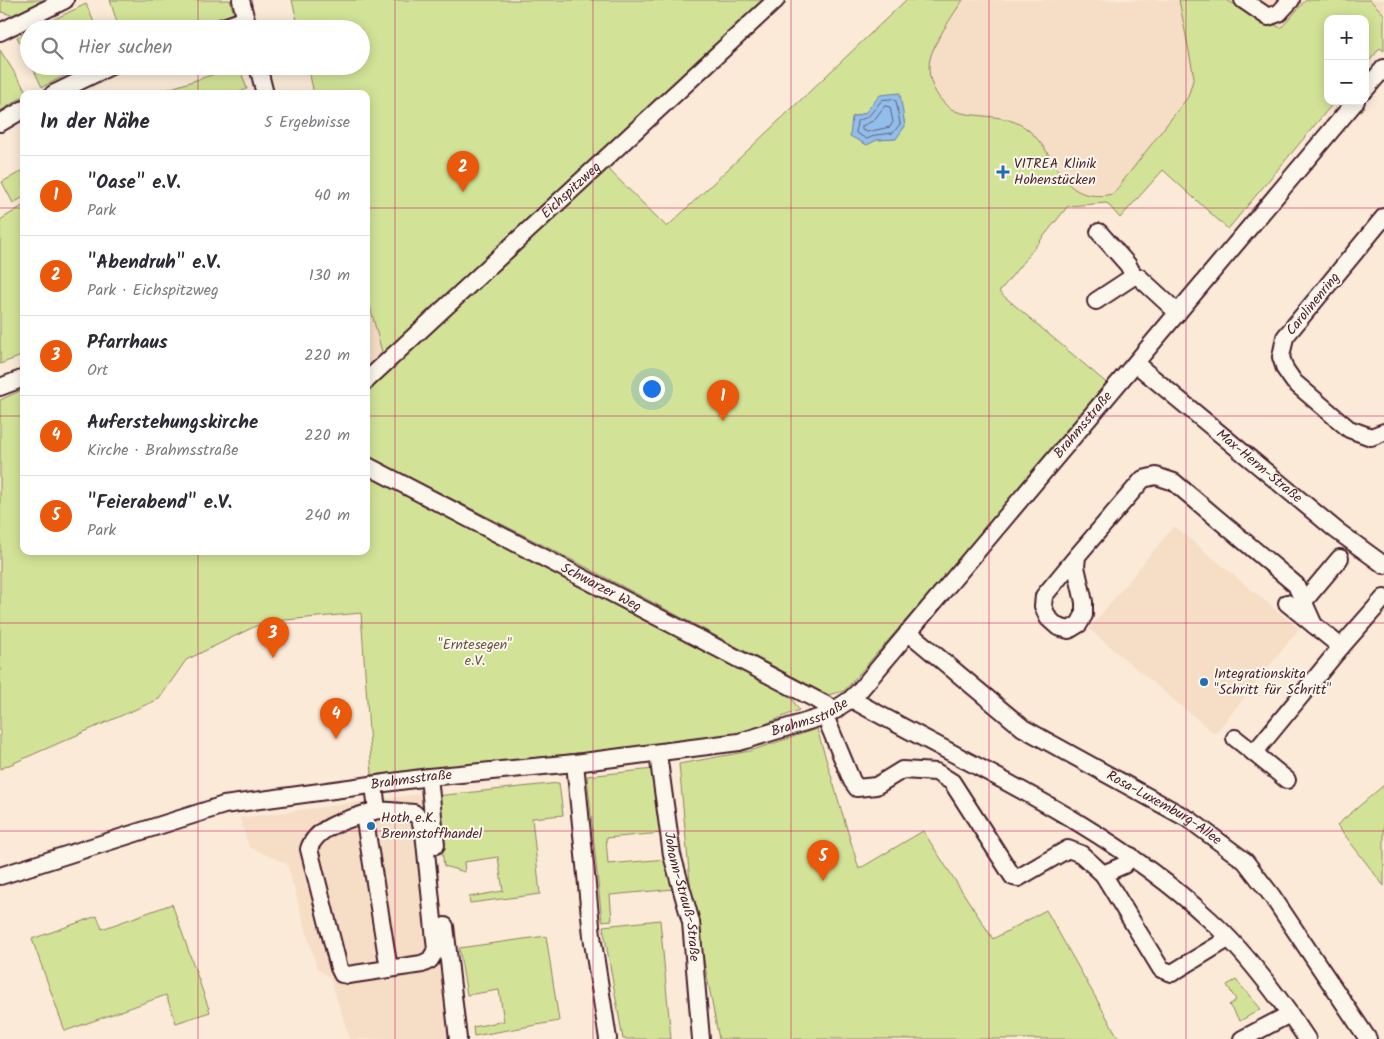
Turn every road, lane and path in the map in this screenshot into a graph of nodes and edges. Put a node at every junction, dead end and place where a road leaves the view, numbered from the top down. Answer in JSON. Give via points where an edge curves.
{"nodes":[{"id":1,"x":65,"y":0,"type":"edge"},
{"id":2,"x":241,"y":0,"type":"edge"},
{"id":3,"x":776,"y":0,"type":"edge"},
{"id":4,"x":1243,"y":0,"type":"edge"},
{"id":5,"x":1291,"y":0,"type":"edge"},
{"id":6,"x":24,"y":20,"type":"edge"},
{"id":7,"x":246,"y":20,"type":"edge"},
{"id":8,"x":20,"y":22,"type":"edge"},
{"id":9,"x":0,"y":32,"type":"edge"},
{"id":10,"x":1384,"y":68,"type":"edge"},
{"id":11,"x":92,"y":75,"type":"edge"},
{"id":12,"x":260,"y":75,"type":"edge"},
{"id":13,"x":1369,"y":85,"type":"edge"},
{"id":14,"x":61,"y":90,"type":"edge"},
{"id":15,"x":264,"y":90,"type":"edge"},
{"id":16,"x":1353,"y":105,"type":"edge"},
{"id":17,"x":20,"y":111,"type":"edge"},
{"id":18,"x":0,"y":123,"type":"edge"},
{"id":19,"x":1384,"y":217,"type":"edge"},
{"id":20,"x":1099,"y":232,"type":"dead end"},
{"id":21,"x":1134,"y":276,"type":"junction"},
{"id":22,"x":1096,"y":301,"type":"dead end"},
{"id":23,"x":1178,"y":313,"type":"junction"},
{"id":24,"x":1136,"y":364,"type":"junction"},
{"id":25,"x":370,"y":377,"type":"edge"},
{"id":26,"x":20,"y":380,"type":"edge"},
{"id":27,"x":0,"y":388,"type":"edge"},
{"id":28,"x":1384,"y":432,"type":"edge"},
{"id":29,"x":370,"y":467,"type":"edge"},
{"id":30,"x":1077,"y":556,"type":"dead end"},
{"id":31,"x":1340,"y":558,"type":"dead end"},
{"id":32,"x":1384,"y":565,"type":"edge"},
{"id":33,"x":1384,"y":598,"type":"edge"},
{"id":34,"x":1304,"y":601,"type":"junction"},
{"id":35,"x":1287,"y":603,"type":"dead end"},
{"id":36,"x":1314,"y":625,"type":"junction"},
{"id":37,"x":908,"y":632,"type":"junction"},
{"id":38,"x":1341,"y":647,"type":"junction"},
{"id":39,"x":851,"y":699,"type":"junction"},
{"id":40,"x":830,"y":713,"type":"junction"},
{"id":41,"x":1235,"y":738,"type":"dead end"},
{"id":42,"x":1254,"y":753,"type":"junction"},
{"id":43,"x":658,"y":754,"type":"junction"},
{"id":44,"x":575,"y":764,"type":"junction"},
{"id":45,"x":429,"y":777,"type":"junction"},
{"id":46,"x":1287,"y":780,"type":"dead end"},
{"id":47,"x":374,"y":785,"type":"junction"},
{"id":48,"x":371,"y":812,"type":"junction"},
{"id":49,"x":1131,"y":856,"type":"junction"},
{"id":50,"x":1102,"y":874,"type":"junction"},
{"id":51,"x":0,"y":876,"type":"edge"},
{"id":52,"x":1228,"y":939,"type":"junction"},
{"id":53,"x":389,"y":969,"type":"junction"},
{"id":54,"x":1290,"y":1014,"type":"junction"},
{"id":55,"x":1266,"y":1033,"type":"edge"},
{"id":56,"x":457,"y":1034,"type":"edge"},
{"id":57,"x":608,"y":1039,"type":"edge"},
{"id":58,"x":701,"y":1039,"type":"edge"},
{"id":59,"x":1242,"y":1039,"type":"edge"},
{"id":60,"x":1307,"y":1039,"type":"edge"},
{"id":61,"x":1368,"y":1039,"type":"edge"}],
"edges":[{"from":1,"to":6,"type":"street"},
{"from":2,"to":7,"type":"street"},
{"from":3,"to":25,"type":"street","name":"Eichspitzweg"},
{"from":4,"to":5,"type":"street","via":[[1268,17],[1279,13]]},
{"from":8,"to":9,"type":"street"},
{"from":10,"to":13,"type":"street"},
{"from":11,"to":14,"type":"street"},
{"from":12,"to":15,"type":"street"},
{"from":16,"to":23,"type":"street","name":"Brahmsstraße"},
{"from":17,"to":18,"type":"street"},
{"from":19,"to":28,"type":"street","name":"Carolinenring","via":[[1285,337],[1280,357],[1294,382],[1349,429],[1371,437]]},
{"from":20,"to":21,"type":"street"},
{"from":21,"to":22,"type":"street"},
{"from":21,"to":23,"type":"street"},
{"from":23,"to":24,"type":"street","name":"Brahmsstraße"},
{"from":24,"to":32,"type":"street","name":"Max-Herm-Straße","via":[[1336,530]]},
{"from":24,"to":37,"type":"street","name":"Brahmsstraße"},
{"from":26,"to":27,"type":"street"},
{"from":29,"to":40,"type":"street","name":"Schwarzer Weg"},
{"from":30,"to":34,"type":"street","via":[[1143,478],[1156,476],[1174,482],[1296,585]]},
{"from":31,"to":34,"type":"street"},
{"from":33,"to":38,"type":"street"},
{"from":34,"to":36,"type":"street"},
{"from":35,"to":36,"type":"street"},
{"from":36,"to":38,"type":"street"},
{"from":37,"to":39,"type":"street","name":"Brahmsstraße"},
{"from":37,"to":61,"type":"street","name":"Rosa-Luxemburg-Allee","via":[[1023,728],[1190,820],[1240,856],[1264,884]]},
{"from":38,"to":42,"type":"street"},
{"from":39,"to":40,"type":"street","name":"Brahmsstraße"},
{"from":39,"to":49,"type":"street","via":[[1060,811]]},
{"from":40,"to":43,"type":"street","name":"Brahmsstraße","via":[[753,740]]},
{"from":40,"to":50,"type":"street","via":[[848,772],[857,788],[876,786],[902,770],[936,772],[952,782],[1013,877],[1018,878],[1068,849],[1081,854]]},
{"from":41,"to":42,"type":"street"},
{"from":42,"to":46,"type":"street"},
{"from":43,"to":44,"type":"street","name":"Brahmsstraße"},
{"from":43,"to":58,"type":"street","name":"Johann-Strauß-Straße","via":[[672,856],[691,922]]},
{"from":44,"to":45,"type":"street","name":"Brahmsstraße"},
{"from":44,"to":57,"type":"street","via":[[592,936]]},
{"from":45,"to":47,"type":"street","name":"Brahmsstraße"},
{"from":45,"to":56,"type":"street"},
{"from":47,"to":48,"type":"street"},
{"from":47,"to":51,"type":"street","name":"Brahmsstraße","via":[[224,805]]},
{"from":48,"to":53,"type":"street"},
{"from":48,"to":53,"type":"street","via":[[414,813],[422,824],[436,945],[433,956],[426,962]]},
{"from":48,"to":53,"type":"street","via":[[326,829],[311,841],[309,849],[342,974]]},
{"from":49,"to":50,"type":"street","via":[[1124,865]]},
{"from":49,"to":52,"type":"street","via":[[1211,920]]},
{"from":50,"to":52,"type":"street","via":[[1161,969],[1172,973]]},
{"from":52,"to":54,"type":"street"},
{"from":54,"to":55,"type":"street"},
{"from":54,"to":60,"type":"street"},
{"from":55,"to":59,"type":"street"}]}
